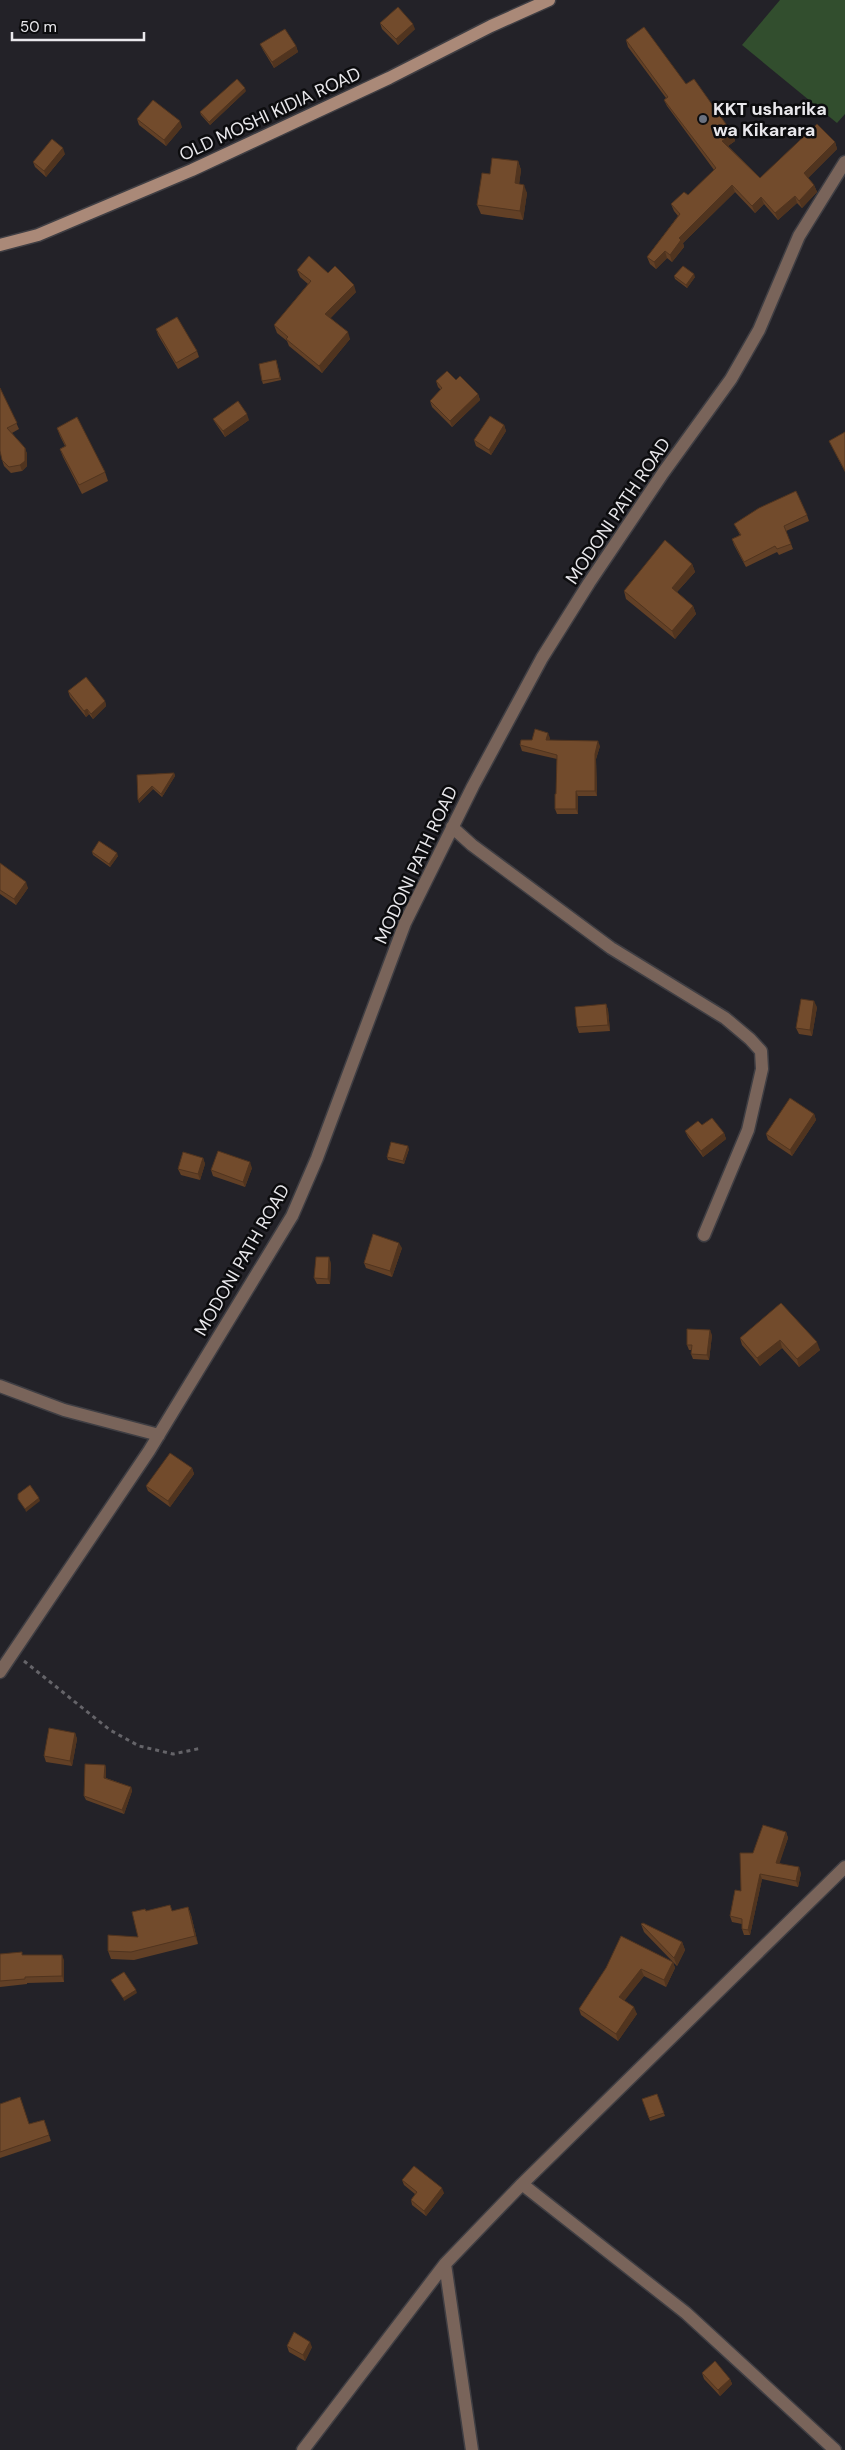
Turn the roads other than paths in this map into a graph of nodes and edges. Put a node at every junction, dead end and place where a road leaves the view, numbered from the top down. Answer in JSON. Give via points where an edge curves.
{"nodes":[{"id":1,"x":549,"y":0,"type":"edge"},
{"id":2,"x":845,"y":162,"type":"edge"},
{"id":3,"x":0,"y":245,"type":"edge"},
{"id":4,"x":452,"y":827,"type":"junction"},
{"id":5,"x":704,"y":1235,"type":"dead end"},
{"id":6,"x":0,"y":1386,"type":"edge"},
{"id":7,"x":159,"y":1435,"type":"junction"},
{"id":8,"x":0,"y":1672,"type":"edge"},
{"id":9,"x":845,"y":1867,"type":"edge"},
{"id":10,"x":522,"y":2184,"type":"junction"},
{"id":11,"x":445,"y":2264,"type":"junction"},
{"id":12,"x":303,"y":2450,"type":"edge"},
{"id":13,"x":472,"y":2450,"type":"edge"},
{"id":14,"x":835,"y":2450,"type":"edge"}],
"edges":[{"from":1,"to":3,"type":"street","name":"OLD MOSHI KIDIA ROAD","via":[[192,170],[38,235]]},
{"from":2,"to":4,"type":"street","name":"MODONI PATH ROAD","via":[[800,236],[759,330],[731,379],[652,489],[542,658]]},
{"from":4,"to":5,"type":"street","via":[[472,846],[611,948],[725,1018],[761,1051],[762,1069],[748,1130]]},
{"from":4,"to":7,"type":"street","name":"MODONI PATH ROAD","via":[[405,923],[292,1216]]},
{"from":6,"to":7,"type":"street","via":[[64,1410]]},
{"from":7,"to":8,"type":"street","name":"MODONI PATH ROAD"},
{"from":9,"to":10,"type":"street"},
{"from":10,"to":11,"type":"street"},
{"from":10,"to":14,"type":"street","via":[[686,2313]]},
{"from":11,"to":12,"type":"street"},
{"from":11,"to":13,"type":"street"}]}
